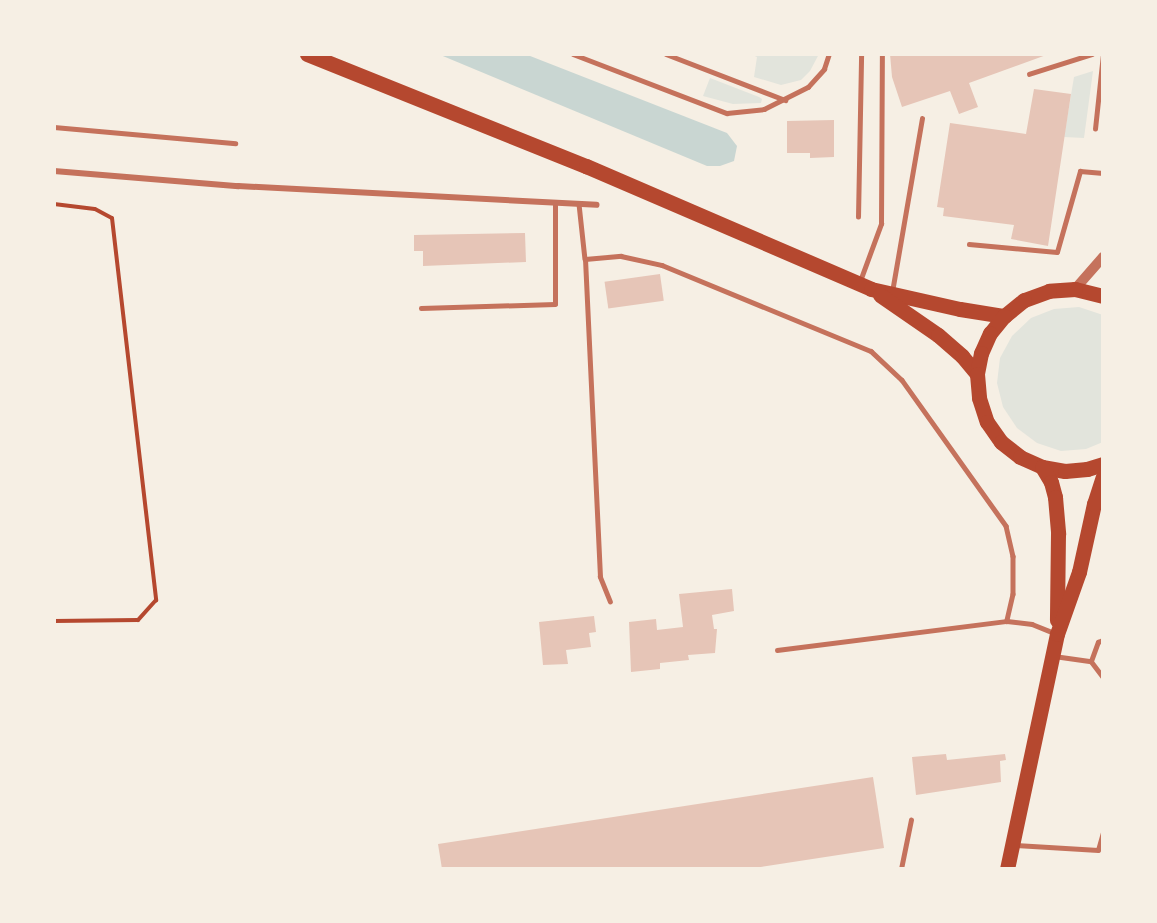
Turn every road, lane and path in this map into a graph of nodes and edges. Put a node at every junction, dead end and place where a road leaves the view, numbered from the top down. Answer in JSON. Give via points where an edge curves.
{"nodes":[{"id":1,"x":307,"y":54,"type":"edge"},
{"id":2,"x":573,"y":54,"type":"edge"},
{"id":3,"x":666,"y":54,"type":"edge"},
{"id":4,"x":829,"y":54,"type":"edge"},
{"id":5,"x":861,"y":54,"type":"edge"},
{"id":6,"x":882,"y":54,"type":"edge"},
{"id":7,"x":1092,"y":54,"type":"edge"},
{"id":8,"x":1103,"y":54,"type":"edge"},
{"id":9,"x":1029,"y":74,"type":"dead end"},
{"id":10,"x":785,"y":100,"type":"junction"},
{"id":11,"x":922,"y":119,"type":"dead end"},
{"id":12,"x":54,"y":127,"type":"edge"},
{"id":13,"x":1095,"y":129,"type":"dead end"},
{"id":14,"x":235,"y":143,"type":"dead end"},
{"id":15,"x":54,"y":171,"type":"edge"},
{"id":16,"x":1103,"y":172,"type":"edge"},
{"id":17,"x":555,"y":203,"type":"junction"},
{"id":18,"x":54,"y":204,"type":"edge"},
{"id":19,"x":579,"y":204,"type":"junction"},
{"id":20,"x":596,"y":205,"type":"dead end"},
{"id":21,"x":858,"y":217,"type":"dead end"},
{"id":22,"x":969,"y":244,"type":"dead end"},
{"id":23,"x":1103,"y":257,"type":"edge"},
{"id":24,"x":585,"y":259,"type":"junction"},
{"id":25,"x":865,"y":286,"type":"junction"},
{"id":26,"x":1075,"y":289,"type":"junction"},
{"id":27,"x":891,"y":294,"type":"junction"},
{"id":28,"x":1103,"y":296,"type":"edge"},
{"id":29,"x":421,"y":308,"type":"dead end"},
{"id":30,"x":1004,"y":316,"type":"junction"},
{"id":31,"x":977,"y":374,"type":"junction"},
{"id":32,"x":1103,"y":464,"type":"edge"},
{"id":33,"x":1042,"y":467,"type":"junction"},
{"id":34,"x":1103,"y":477,"type":"edge"},
{"id":35,"x":610,"y":602,"type":"dead end"},
{"id":36,"x":54,"y":621,"type":"edge"},
{"id":37,"x":1007,"y":621,"type":"junction"},
{"id":38,"x":1057,"y":634,"type":"junction"},
{"id":39,"x":1103,"y":640,"type":"edge"},
{"id":40,"x":777,"y":650,"type":"dead end"},
{"id":41,"x":1053,"y":656,"type":"junction"},
{"id":42,"x":1090,"y":661,"type":"junction"},
{"id":43,"x":1103,"y":677,"type":"edge"},
{"id":44,"x":911,"y":820,"type":"dead end"},
{"id":45,"x":1103,"y":833,"type":"edge"},
{"id":46,"x":1012,"y":844,"type":"junction"},
{"id":47,"x":901,"y":869,"type":"edge"},
{"id":48,"x":1007,"y":869,"type":"edge"}],
"edges":[{"from":1,"to":25,"type":"main road","via":[[586,166]]},
{"from":2,"to":10,"type":"lane","via":[[727,113],[764,109]]},
{"from":3,"to":10,"type":"lane"},
{"from":4,"to":10,"type":"lane","via":[[824,69],[808,87]]},
{"from":5,"to":21,"type":"lane"},
{"from":6,"to":25,"type":"lane","via":[[881,224]]},
{"from":7,"to":9,"type":"lane"},
{"from":8,"to":13,"type":"lane"},
{"from":11,"to":27,"type":"lane"},
{"from":12,"to":14,"type":"lane"},
{"from":15,"to":17,"type":"street"},
{"from":16,"to":22,"type":"lane","via":[[1080,171],[1057,252]]},
{"from":17,"to":19,"type":"street"},
{"from":17,"to":29,"type":"lane","via":[[555,304]]},
{"from":18,"to":36,"type":"path","via":[[95,208],[112,218],[156,600],[138,620]]},
{"from":19,"to":20,"type":"street"},
{"from":19,"to":24,"type":"lane"},
{"from":23,"to":26,"type":"street"},
{"from":24,"to":35,"type":"lane","via":[[600,577]]},
{"from":24,"to":37,"type":"lane","via":[[621,256],[662,265],[871,351],[902,380],[1006,526],[1013,556],[1013,594]]},
{"from":25,"to":27,"type":"main road"},
{"from":25,"to":31,"type":"main road","via":[[938,335]]},
{"from":26,"to":28,"type":"main road"},
{"from":26,"to":30,"type":"main road","via":[[1049,291],[1024,300]]},
{"from":27,"to":30,"type":"main road"},
{"from":30,"to":31,"type":"main road","via":[[990,333]]},
{"from":31,"to":33,"type":"main road","via":[[979,399],[1001,442]]},
{"from":32,"to":33,"type":"main road","via":[[1065,471]]},
{"from":33,"to":38,"type":"main road","via":[[1051,482],[1058,525]]},
{"from":34,"to":38,"type":"main road","via":[[1079,572]]},
{"from":37,"to":38,"type":"lane","via":[[1032,624]]},
{"from":37,"to":40,"type":"lane"},
{"from":38,"to":41,"type":"main road"},
{"from":39,"to":42,"type":"lane","via":[[1098,642]]},
{"from":41,"to":42,"type":"lane"},
{"from":41,"to":46,"type":"main road"},
{"from":42,"to":43,"type":"lane"},
{"from":44,"to":47,"type":"lane"},
{"from":45,"to":46,"type":"lane","via":[[1098,850]]},
{"from":46,"to":48,"type":"main road"}]}
